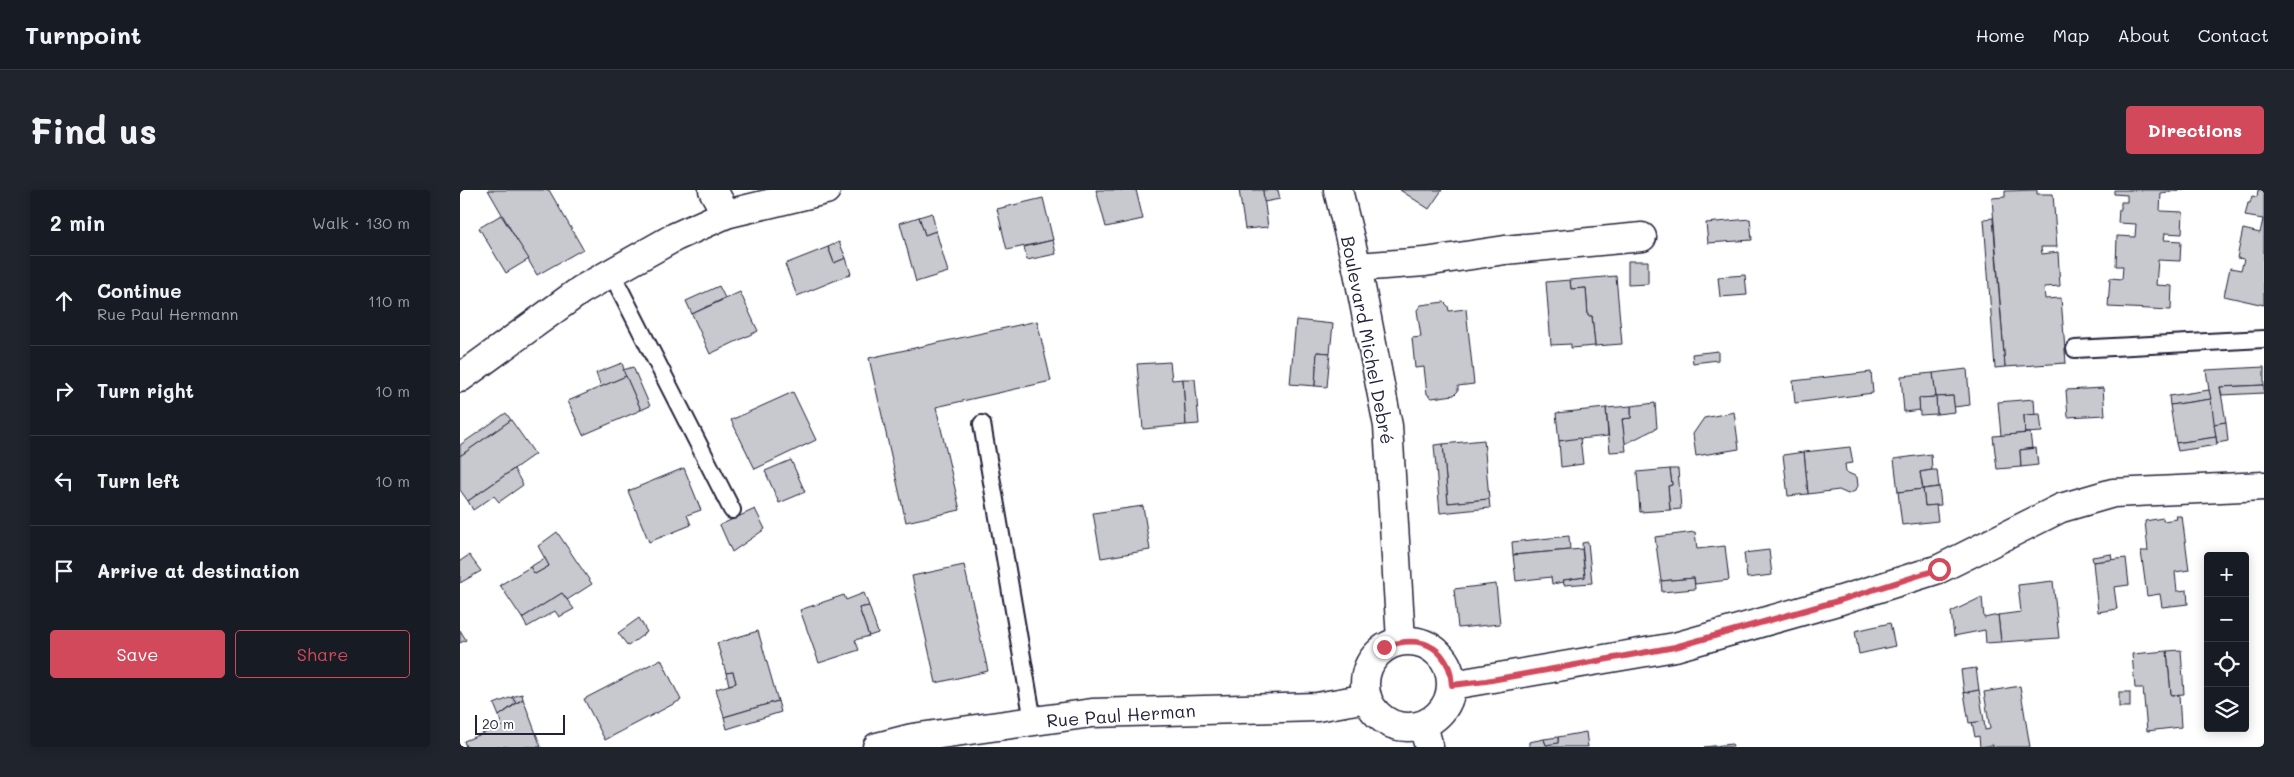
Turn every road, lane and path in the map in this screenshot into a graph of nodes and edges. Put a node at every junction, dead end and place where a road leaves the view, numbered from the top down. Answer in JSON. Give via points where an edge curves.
{"nodes":[{"id":1,"x":713,"y":190,"type":"edge"},
{"id":2,"x":826,"y":190,"type":"edge"},
{"id":3,"x":1338,"y":190,"type":"edge"},
{"id":4,"x":726,"y":214,"type":"junction"},
{"id":5,"x":1642,"y":237,"type":"dead end"},
{"id":6,"x":1357,"y":267,"type":"junction"},
{"id":7,"x":611,"y":272,"type":"junction"},
{"id":8,"x":2264,"y":339,"type":"edge"},
{"id":9,"x":2075,"y":349,"type":"dead end"},
{"id":10,"x":460,"y":378,"type":"edge"},
{"id":11,"x":982,"y":424,"type":"dead end"},
{"id":12,"x":2264,"y":486,"type":"edge"},
{"id":13,"x":732,"y":510,"type":"dead end"},
{"id":14,"x":1401,"y":640,"type":"junction"},
{"id":15,"x":1452,"y":685,"type":"junction"},
{"id":16,"x":1367,"y":698,"type":"junction"},
{"id":17,"x":1033,"y":721,"type":"junction"},
{"id":18,"x":1426,"y":736,"type":"edge"},
{"id":19,"x":878,"y":747,"type":"edge"}],
"edges":[{"from":1,"to":4,"type":"street"},
{"from":2,"to":4,"type":"street"},
{"from":3,"to":6,"type":"street","name":"Boulevard Michel Debré"},
{"from":4,"to":7,"type":"street"},
{"from":5,"to":6,"type":"street"},
{"from":6,"to":14,"type":"street","name":"Boulevard Michel Debré","via":[[1388,426]]},
{"from":7,"to":10,"type":"street","via":[[581,290]]},
{"from":7,"to":13,"type":"lane"},
{"from":8,"to":9,"type":"lane"},
{"from":11,"to":17,"type":"lane"},
{"from":12,"to":15,"type":"street","via":[[2113,492],[2061,508],[1939,569],[1841,600],[1675,647]]},
{"from":14,"to":15,"type":"street","via":[[1421,642],[1437,651],[1448,666]]},
{"from":14,"to":16,"type":"street","via":[[1384,647],[1371,661],[1365,679]]},
{"from":15,"to":18,"type":"street","via":[[1443,710],[1434,719]]},
{"from":16,"to":17,"type":"street","name":"Rue Paul Herman","via":[[1316,707],[1092,713]]},
{"from":16,"to":18,"type":"street","via":[[1376,712],[1389,722]]},
{"from":17,"to":19,"type":"street","name":"Rue Paul Herman","via":[[912,738]]}]}
